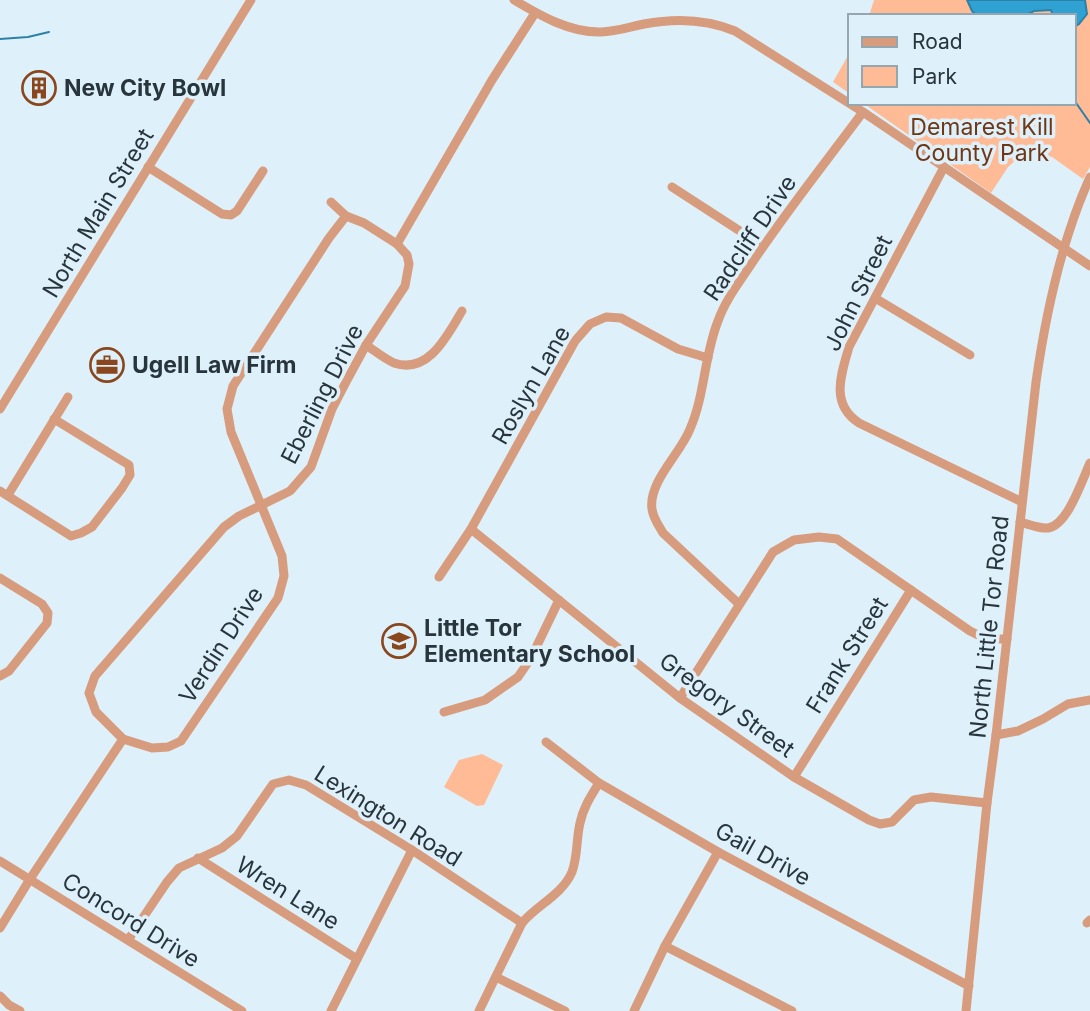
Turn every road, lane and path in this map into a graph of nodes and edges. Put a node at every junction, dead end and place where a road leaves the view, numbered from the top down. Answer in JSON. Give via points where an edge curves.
{"nodes":[{"id":1,"x":250,"y":0,"type":"edge"},
{"id":2,"x":514,"y":0,"type":"edge"},
{"id":3,"x":535,"y":13,"type":"junction"},
{"id":4,"x":848,"y":103,"type":"edge"},
{"id":5,"x":852,"y":105,"type":"edge"},
{"id":6,"x":863,"y":112,"type":"junction"},
{"id":7,"x":148,"y":167,"type":"junction"},
{"id":8,"x":944,"y":167,"type":"junction"},
{"id":9,"x":263,"y":171,"type":"dead end"},
{"id":10,"x":1090,"y":177,"type":"edge"},
{"id":11,"x":672,"y":187,"type":"dead end"},
{"id":12,"x":331,"y":202,"type":"dead end"},
{"id":13,"x":346,"y":216,"type":"junction"},
{"id":14,"x":397,"y":244,"type":"junction"},
{"id":15,"x":763,"y":246,"type":"junction"},
{"id":16,"x":1064,"y":250,"type":"junction"},
{"id":17,"x":1090,"y":266,"type":"edge"},
{"id":18,"x":875,"y":298,"type":"junction"},
{"id":19,"x":462,"y":311,"type":"dead end"},
{"id":20,"x":366,"y":345,"type":"junction"},
{"id":21,"x":970,"y":355,"type":"dead end"},
{"id":22,"x":708,"y":358,"type":"junction"},
{"id":23,"x":68,"y":397,"type":"dead end"},
{"id":24,"x":0,"y":409,"type":"edge"},
{"id":25,"x":54,"y":419,"type":"junction"},
{"id":26,"x":1090,"y":463,"type":"edge"},
{"id":27,"x":4,"y":493,"type":"edge"},
{"id":28,"x":1022,"y":502,"type":"junction"},
{"id":29,"x":261,"y":505,"type":"junction"},
{"id":30,"x":1020,"y":522,"type":"junction"},
{"id":31,"x":471,"y":529,"type":"junction"},
{"id":32,"x":439,"y":577,"type":"dead end"},
{"id":33,"x":0,"y":578,"type":"edge"},
{"id":34,"x":911,"y":590,"type":"junction"},
{"id":35,"x":559,"y":600,"type":"junction"},
{"id":36,"x":739,"y":604,"type":"junction"},
{"id":37,"x":1007,"y":639,"type":"junction"},
{"id":38,"x":0,"y":676,"type":"edge"},
{"id":39,"x":680,"y":698,"type":"junction"},
{"id":40,"x":1090,"y":700,"type":"edge"},
{"id":41,"x":444,"y":712,"type":"dead end"},
{"id":42,"x":996,"y":735,"type":"junction"},
{"id":43,"x":123,"y":739,"type":"junction"},
{"id":44,"x":545,"y":743,"type":"dead end"},
{"id":45,"x":794,"y":777,"type":"junction"},
{"id":46,"x":599,"y":783,"type":"junction"},
{"id":47,"x":987,"y":803,"type":"junction"},
{"id":48,"x":412,"y":850,"type":"junction"},
{"id":49,"x":718,"y":852,"type":"junction"},
{"id":50,"x":198,"y":858,"type":"junction"},
{"id":51,"x":0,"y":861,"type":"edge"},
{"id":52,"x":30,"y":879,"type":"junction"},
{"id":53,"x":522,"y":923,"type":"junction"},
{"id":54,"x":0,"y":928,"type":"edge"},
{"id":55,"x":128,"y":940,"type":"junction"},
{"id":56,"x":665,"y":946,"type":"junction"},
{"id":57,"x":357,"y":959,"type":"junction"},
{"id":58,"x":496,"y":977,"type":"junction"},
{"id":59,"x":969,"y":986,"type":"junction"},
{"id":60,"x":0,"y":996,"type":"edge"},
{"id":61,"x":7,"y":1008,"type":"edge"},
{"id":62,"x":20,"y":1011,"type":"edge"},
{"id":63,"x":242,"y":1011,"type":"edge"},
{"id":64,"x":331,"y":1011,"type":"edge"},
{"id":65,"x":479,"y":1011,"type":"edge"},
{"id":66,"x":565,"y":1011,"type":"edge"},
{"id":67,"x":634,"y":1011,"type":"edge"},
{"id":68,"x":792,"y":1011,"type":"edge"},
{"id":69,"x":966,"y":1011,"type":"edge"}],
"edges":[{"from":1,"to":7,"type":"street","name":"North Main Street"},
{"from":2,"to":3,"type":"street"},
{"from":3,"to":4,"type":"street","via":[[600,33],[682,20],[719,24]]},
{"from":3,"to":14,"type":"street"},
{"from":5,"to":6,"type":"street"},
{"from":6,"to":8,"type":"street"},
{"from":6,"to":15,"type":"street","name":"Radcliff Drive"},
{"from":7,"to":9,"type":"street","via":[[222,214],[231,215]]},
{"from":7,"to":24,"type":"street","name":"North Main Street"},
{"from":8,"to":16,"type":"street"},
{"from":8,"to":18,"type":"street","name":"John Street"},
{"from":10,"to":16,"type":"street","name":"North Little Tor Road"},
{"from":11,"to":15,"type":"street"},
{"from":12,"to":13,"type":"street"},
{"from":13,"to":14,"type":"street"},
{"from":13,"to":29,"type":"street","name":"Verdin Drive","via":[[233,386],[227,409],[231,432]]},
{"from":14,"to":20,"type":"street","name":"Eberling Drive","via":[[409,264],[405,286]]},
{"from":15,"to":22,"type":"street","name":"Radcliff Drive","via":[[717,322]]},
{"from":16,"to":17,"type":"street"},
{"from":16,"to":28,"type":"street","name":"North Little Tor Road","via":[[1042,339]]},
{"from":18,"to":21,"type":"street"},
{"from":18,"to":28,"type":"street","name":"John Street","via":[[849,347],[840,376],[841,400],[848,415]]},
{"from":19,"to":20,"type":"street","via":[[442,346],[410,365],[394,363]]},
{"from":20,"to":29,"type":"street","name":"Eberling Drive","via":[[332,410],[311,467],[290,491]]},
{"from":22,"to":31,"type":"street","name":"Roslyn Lane","via":[[678,349],[621,318],[606,317],[590,324],[575,341]]},
{"from":22,"to":36,"type":"street","name":"Radcliff Drive","via":[[690,432],[660,480],[652,509],[663,533]]},
{"from":23,"to":25,"type":"street"},
{"from":25,"to":27,"type":"street"},
{"from":25,"to":27,"type":"street","via":[[129,465],[130,475],[122,488],[92,527],[71,536]]},
{"from":26,"to":30,"type":"street","via":[[1060,522],[1047,528]]},
{"from":28,"to":30,"type":"street","name":"North Little Tor Road"},
{"from":29,"to":43,"type":"street","name":"Eberling Drive","via":[[223,527],[94,676],[89,693],[96,712]]},
{"from":29,"to":43,"type":"street","name":"Verdin Drive","via":[[282,556],[284,576],[278,597],[181,741],[152,747]]},
{"from":30,"to":37,"type":"street","name":"North Little Tor Road"},
{"from":31,"to":32,"type":"street","name":"Roslyn Lane"},
{"from":31,"to":35,"type":"street","name":"Gregory Street"},
{"from":33,"to":38,"type":"street","via":[[42,604],[48,613],[47,623]]},
{"from":34,"to":36,"type":"street","via":[[837,539],[819,537],[794,540],[773,552]]},
{"from":34,"to":37,"type":"street","via":[[970,631],[986,639]]},
{"from":34,"to":45,"type":"street","name":"Frank Street"},
{"from":35,"to":39,"type":"street","name":"Gregory Street"},
{"from":35,"to":41,"type":"street","via":[[518,677],[485,700]]},
{"from":36,"to":39,"type":"street"},
{"from":37,"to":42,"type":"street","name":"North Little Tor Road"},
{"from":39,"to":45,"type":"street","name":"Gregory Street"},
{"from":40,"to":42,"type":"street","via":[[1068,704],[1018,731]]},
{"from":42,"to":47,"type":"street","name":"North Little Tor Road"},
{"from":43,"to":52,"type":"street"},
{"from":44,"to":46,"type":"street","name":"Gail Drive"},
{"from":45,"to":47,"type":"street","name":"Gregory Street","via":[[880,824],[892,822],[914,800],[931,797]]},
{"from":46,"to":49,"type":"street","name":"Gail Drive"},
{"from":46,"to":53,"type":"street","via":[[584,809],[571,874],[560,891]]},
{"from":47,"to":59,"type":"street","name":"North Little Tor Road"},
{"from":48,"to":50,"type":"street","name":"Lexington Road","via":[[306,785],[289,780],[274,785],[237,836]]},
{"from":48,"to":53,"type":"street","name":"Lexington Road"},
{"from":48,"to":57,"type":"street"},
{"from":49,"to":56,"type":"street"},
{"from":49,"to":59,"type":"street","name":"Gail Drive"},
{"from":50,"to":55,"type":"street","name":"Lexington Road","via":[[173,875]]},
{"from":50,"to":57,"type":"street","name":"Wren Lane"},
{"from":51,"to":52,"type":"street","name":"Concord Drive"},
{"from":52,"to":54,"type":"street"},
{"from":52,"to":55,"type":"street","name":"Concord Drive"},
{"from":53,"to":58,"type":"street"},
{"from":55,"to":63,"type":"street","name":"Concord Drive"},
{"from":56,"to":67,"type":"street"},
{"from":56,"to":68,"type":"street"},
{"from":57,"to":64,"type":"street"},
{"from":58,"to":65,"type":"street"},
{"from":58,"to":66,"type":"street"},
{"from":59,"to":69,"type":"street","name":"North Little Tor Road"},
{"from":60,"to":61,"type":"street"},
{"from":61,"to":62,"type":"street"}]}
